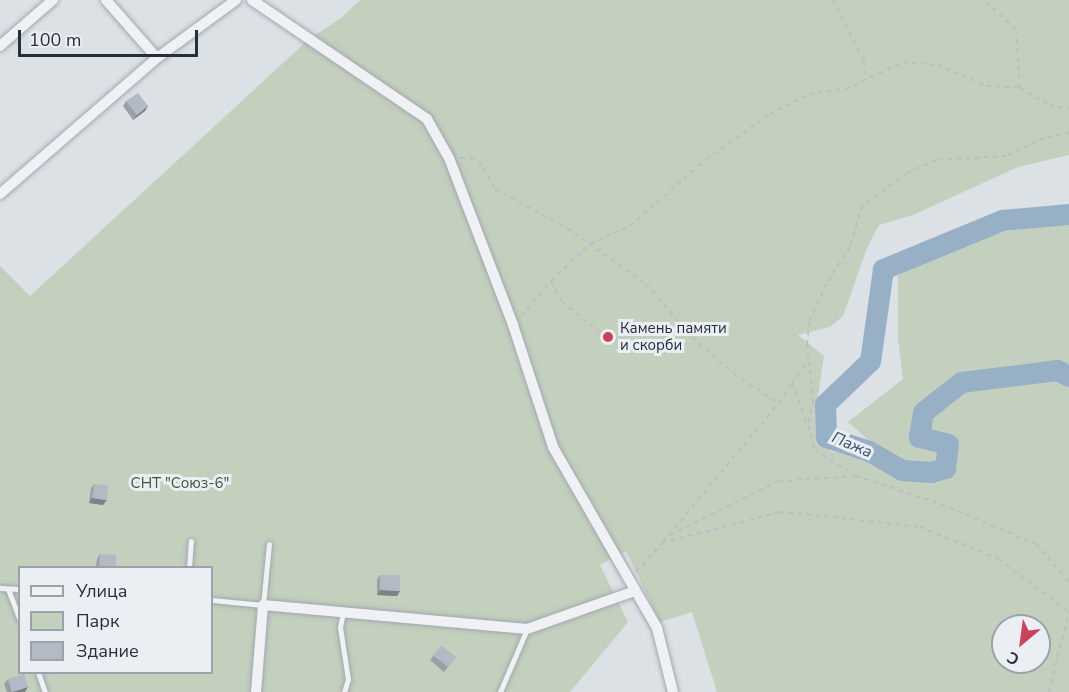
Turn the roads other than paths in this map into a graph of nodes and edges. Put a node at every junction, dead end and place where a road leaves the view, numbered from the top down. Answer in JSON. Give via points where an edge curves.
{"nodes":[{"id":1,"x":53,"y":0,"type":"edge"},
{"id":2,"x":106,"y":0,"type":"edge"},
{"id":3,"x":236,"y":0,"type":"edge"},
{"id":4,"x":252,"y":0,"type":"edge"},
{"id":5,"x":0,"y":46,"type":"edge"},
{"id":6,"x":157,"y":58,"type":"junction"},
{"id":7,"x":0,"y":194,"type":"edge"},
{"id":8,"x":191,"y":541,"type":"dead end"},
{"id":9,"x":268,"y":544,"type":"dead end"},
{"id":10,"x":189,"y":566,"type":"edge"},
{"id":11,"x":0,"y":588,"type":"edge"},
{"id":12,"x":8,"y":589,"type":"junction"},
{"id":13,"x":18,"y":589,"type":"edge"},
{"id":14,"x":635,"y":591,"type":"junction"},
{"id":15,"x":213,"y":600,"type":"edge"},
{"id":16,"x":262,"y":605,"type":"junction"},
{"id":17,"x":343,"y":612,"type":"junction"},
{"id":18,"x":18,"y":615,"type":"edge"},
{"id":19,"x":527,"y":630,"type":"junction"},
{"id":20,"x":39,"y":674,"type":"edge"},
{"id":21,"x":45,"y":692,"type":"edge"},
{"id":22,"x":256,"y":692,"type":"edge"},
{"id":23,"x":344,"y":692,"type":"edge"},
{"id":24,"x":500,"y":692,"type":"edge"},
{"id":25,"x":673,"y":692,"type":"edge"}],
"edges":[{"from":1,"to":5,"type":"street"},
{"from":2,"to":6,"type":"street"},
{"from":3,"to":6,"type":"street"},
{"from":4,"to":14,"type":"street","via":[[427,119],[449,158],[513,325],[553,447]]},
{"from":6,"to":7,"type":"street"},
{"from":8,"to":10,"type":"lane"},
{"from":9,"to":16,"type":"lane"},
{"from":11,"to":12,"type":"lane"},
{"from":12,"to":13,"type":"lane"},
{"from":12,"to":18,"type":"lane"},
{"from":14,"to":19,"type":"street"},
{"from":14,"to":25,"type":"street","via":[[657,628]]},
{"from":15,"to":16,"type":"lane"},
{"from":16,"to":17,"type":"street"},
{"from":16,"to":22,"type":"street"},
{"from":17,"to":19,"type":"street"},
{"from":17,"to":23,"type":"lane","via":[[340,627],[348,679]]},
{"from":19,"to":24,"type":"lane"},
{"from":20,"to":21,"type":"lane"}]}
